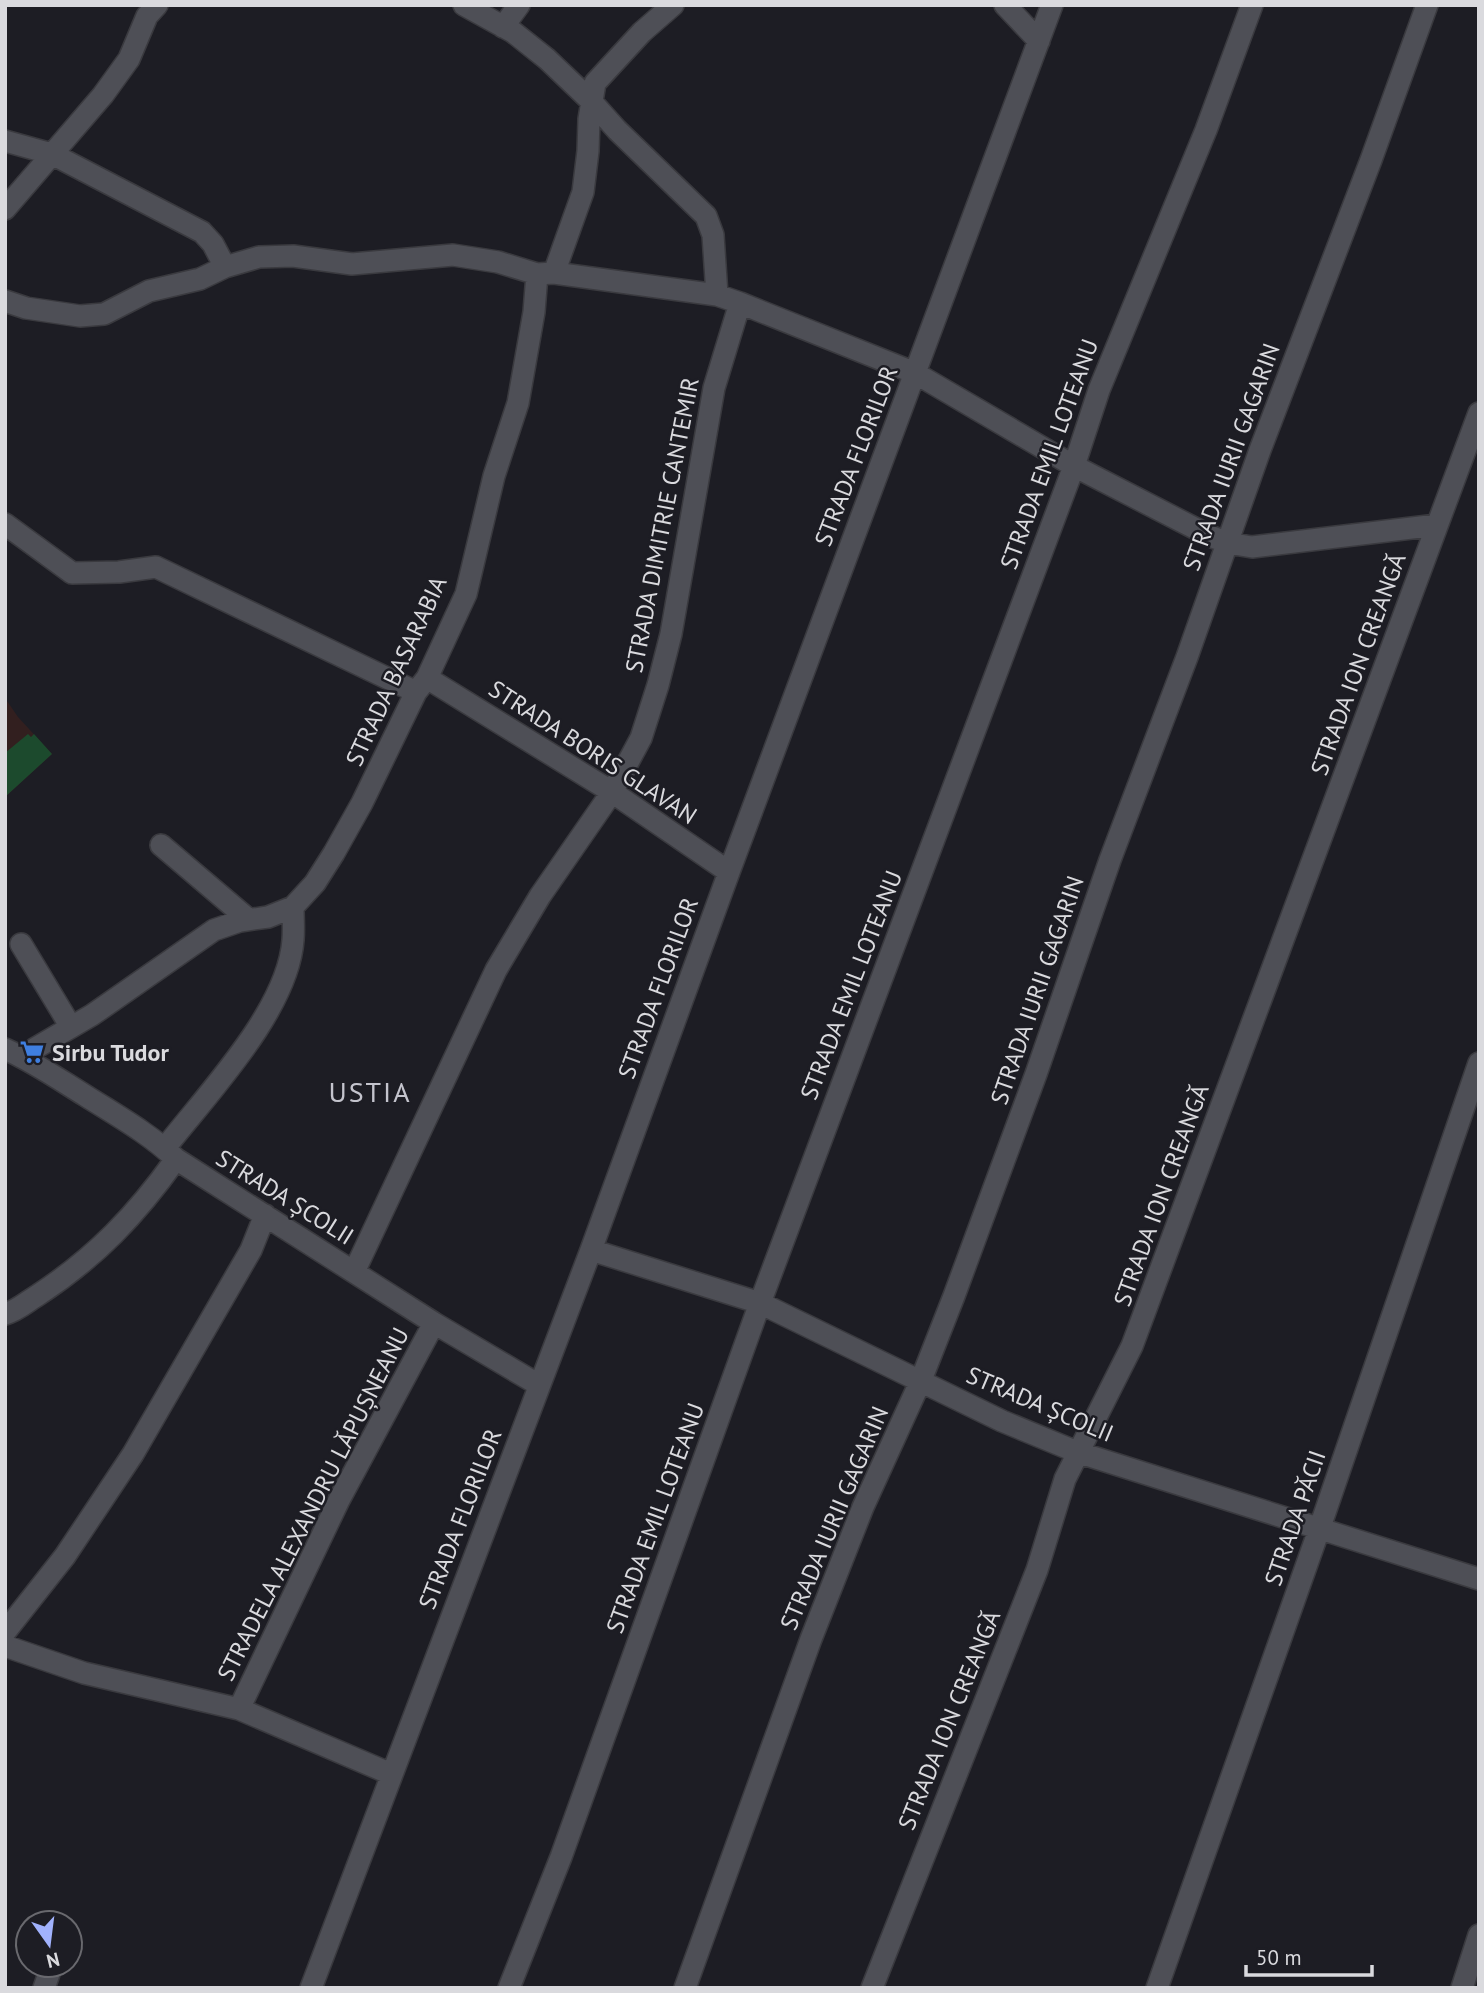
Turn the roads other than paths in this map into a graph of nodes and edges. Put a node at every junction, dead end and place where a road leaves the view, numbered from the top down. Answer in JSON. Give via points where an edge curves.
{"nodes":[{"id":1,"x":157,"y":5,"type":"edge"},
{"id":2,"x":464,"y":5,"type":"edge"},
{"id":3,"x":519,"y":5,"type":"edge"},
{"id":4,"x":673,"y":5,"type":"edge"},
{"id":5,"x":1005,"y":5,"type":"edge"},
{"id":6,"x":1052,"y":5,"type":"edge"},
{"id":7,"x":1252,"y":5,"type":"edge"},
{"id":8,"x":1427,"y":5,"type":"edge"},
{"id":9,"x":503,"y":27,"type":"junction"},
{"id":10,"x":1039,"y":41,"type":"junction"},
{"id":11,"x":591,"y":101,"type":"junction"},
{"id":12,"x":5,"y":142,"type":"edge"},
{"id":13,"x":52,"y":154,"type":"junction"},
{"id":14,"x":5,"y":209,"type":"edge"},
{"id":15,"x":225,"y":267,"type":"junction"},
{"id":16,"x":545,"y":273,"type":"junction"},
{"id":17,"x":718,"y":295,"type":"junction"},
{"id":18,"x":5,"y":301,"type":"edge"},
{"id":19,"x":740,"y":303,"type":"junction"},
{"id":20,"x":915,"y":373,"type":"junction"},
{"id":21,"x":1479,"y":412,"type":"edge"},
{"id":22,"x":1074,"y":466,"type":"junction"},
{"id":23,"x":5,"y":524,"type":"edge"},
{"id":24,"x":1437,"y":526,"type":"junction"},
{"id":25,"x":1228,"y":543,"type":"junction"},
{"id":26,"x":421,"y":685,"type":"junction"},
{"id":27,"x":612,"y":792,"type":"junction"},
{"id":28,"x":162,"y":845,"type":"dead end"},
{"id":29,"x":729,"y":872,"type":"junction"},
{"id":30,"x":293,"y":907,"type":"junction"},
{"id":31,"x":248,"y":919,"type":"junction"},
{"id":32,"x":21,"y":944,"type":"dead end"},
{"id":33,"x":71,"y":1027,"type":"junction"},
{"id":34,"x":13,"y":1053,"type":"edge"},
{"id":35,"x":1479,"y":1063,"type":"edge"},
{"id":36,"x":171,"y":1154,"type":"junction"},
{"id":37,"x":265,"y":1216,"type":"junction"},
{"id":38,"x":591,"y":1250,"type":"junction"},
{"id":39,"x":354,"y":1272,"type":"junction"},
{"id":40,"x":760,"y":1303,"type":"junction"},
{"id":41,"x":5,"y":1314,"type":"edge"},
{"id":42,"x":434,"y":1323,"type":"junction"},
{"id":43,"x":921,"y":1380,"type":"junction"},
{"id":44,"x":539,"y":1385,"type":"junction"},
{"id":45,"x":1077,"y":1452,"type":"junction"},
{"id":46,"x":1320,"y":1528,"type":"junction"},
{"id":47,"x":1479,"y":1579,"type":"edge"},
{"id":48,"x":5,"y":1632,"type":"edge"},
{"id":49,"x":5,"y":1646,"type":"edge"},
{"id":50,"x":239,"y":1709,"type":"junction"},
{"id":51,"x":391,"y":1774,"type":"junction"},
{"id":52,"x":1479,"y":1936,"type":"edge"},
{"id":53,"x":311,"y":1988,"type":"edge"},
{"id":54,"x":509,"y":1988,"type":"edge"},
{"id":55,"x":685,"y":1988,"type":"edge"},
{"id":56,"x":872,"y":1988,"type":"edge"},
{"id":57,"x":1157,"y":1988,"type":"edge"},
{"id":58,"x":1462,"y":1988,"type":"edge"}],
"edges":[{"from":1,"to":13,"type":"street","via":[[147,16],[129,59]]},
{"from":2,"to":9,"type":"street"},
{"from":3,"to":9,"type":"street"},
{"from":4,"to":11,"type":"street","name":"STRADA BASARABIA","via":[[595,83]]},
{"from":5,"to":10,"type":"street"},
{"from":6,"to":10,"type":"street","name":"STRADA FLORILOR"},
{"from":7,"to":22,"type":"street","name":"STRADA EMIL LOTEANU","via":[[1099,390]]},
{"from":8,"to":25,"type":"street","name":"STRADA IURII GAGARIN"},
{"from":9,"to":11,"type":"street","via":[[547,59]]},
{"from":10,"to":20,"type":"street","name":"STRADA FLORILOR"},
{"from":11,"to":16,"type":"street","name":"STRADA BASARABIA","via":[[583,192]]},
{"from":11,"to":17,"type":"street","via":[[706,216],[713,235]]},
{"from":12,"to":13,"type":"street"},
{"from":13,"to":14,"type":"street"},
{"from":13,"to":15,"type":"street","via":[[202,232]]},
{"from":15,"to":16,"type":"street","via":[[259,257],[293,256],[352,264],[453,255]]},
{"from":15,"to":18,"type":"street","via":[[200,279],[149,291],[104,314],[80,316]]},
{"from":16,"to":17,"type":"street"},
{"from":16,"to":26,"type":"street","name":"STRADA BASARABIA","via":[[518,403],[494,476],[466,594]]},
{"from":17,"to":19,"type":"street"},
{"from":19,"to":20,"type":"street"},
{"from":19,"to":27,"type":"street","name":"STRADA DIMITRIE CANTEMIR","via":[[714,388],[659,685],[641,738]]},
{"from":20,"to":22,"type":"street"},
{"from":20,"to":29,"type":"street","name":"STRADA FLORILOR"},
{"from":21,"to":24,"type":"street","name":"STRADA ION CREANGĂ"},
{"from":22,"to":25,"type":"street"},
{"from":22,"to":40,"type":"street","name":"STRADA EMIL LOTEANU"},
{"from":23,"to":26,"type":"street","name":"STRADA BORIS GLAVAN","via":[[72,573],[156,567]]},
{"from":24,"to":25,"type":"street","via":[[1252,547]]},
{"from":24,"to":45,"type":"street","name":"STRADA ION CREANGĂ","via":[[1132,1346]]},
{"from":25,"to":43,"type":"street","name":"STRADA IURII GAGARIN"},
{"from":26,"to":27,"type":"street","name":"STRADA BORIS GLAVAN"},
{"from":26,"to":30,"type":"street","name":"STRADA BASARABIA","via":[[334,853]]},
{"from":27,"to":29,"type":"street","name":"STRADA BORIS GLAVAN"},
{"from":27,"to":39,"type":"street","name":"STRADA DIMITRIE CANTEMIR","via":[[540,896],[496,970]]},
{"from":28,"to":31,"type":"street"},
{"from":29,"to":38,"type":"street","name":"STRADA FLORILOR"},
{"from":30,"to":31,"type":"street"},
{"from":30,"to":36,"type":"street","via":[[293,942],[271,1009]]},
{"from":31,"to":33,"type":"street","via":[[214,930]]},
{"from":32,"to":33,"type":"street"},
{"from":33,"to":34,"type":"street"},
{"from":34,"to":36,"type":"street","name":"STRADA ȘCOLII"},
{"from":35,"to":46,"type":"street","name":"STRADA PĂCII"},
{"from":36,"to":37,"type":"street","name":"STRADA ȘCOLII"},
{"from":36,"to":41,"type":"street","via":[[148,1199],[105,1244]]},
{"from":37,"to":39,"type":"street","name":"STRADA ȘCOLII"},
{"from":37,"to":48,"type":"street","via":[[251,1251],[133,1454],[65,1556]]},
{"from":38,"to":40,"type":"street","name":"STRADA ȘCOLII"},
{"from":38,"to":44,"type":"street","name":"STRADA FLORILOR"},
{"from":39,"to":42,"type":"street","name":"STRADA ȘCOLII"},
{"from":40,"to":43,"type":"street","name":"STRADA ȘCOLII"},
{"from":40,"to":54,"type":"street","name":"STRADA EMIL LOTEANU","via":[[561,1857]]},
{"from":42,"to":44,"type":"street","name":"STRADA ȘCOLII"},
{"from":42,"to":50,"type":"street","name":"STRADELA ALEXANDRU LĂPUȘNEANU","via":[[339,1500]]},
{"from":43,"to":45,"type":"street","name":"STRADA ȘCOLII"},
{"from":43,"to":55,"type":"street","name":"STRADA IURII GAGARIN","via":[[863,1507],[821,1615]]},
{"from":44,"to":51,"type":"street","name":"STRADA FLORILOR"},
{"from":45,"to":46,"type":"street","name":"STRADA ȘCOLII"},
{"from":45,"to":56,"type":"street","name":"STRADA ION CREANGĂ","via":[[1037,1570]]},
{"from":46,"to":47,"type":"street","name":"STRADA ȘCOLII"},
{"from":46,"to":57,"type":"street","name":"STRADA PĂCII"},
{"from":49,"to":50,"type":"street","via":[[84,1673]]},
{"from":50,"to":51,"type":"street"},
{"from":51,"to":53,"type":"street","name":"STRADA FLORILOR"},
{"from":52,"to":58,"type":"street"}]}
